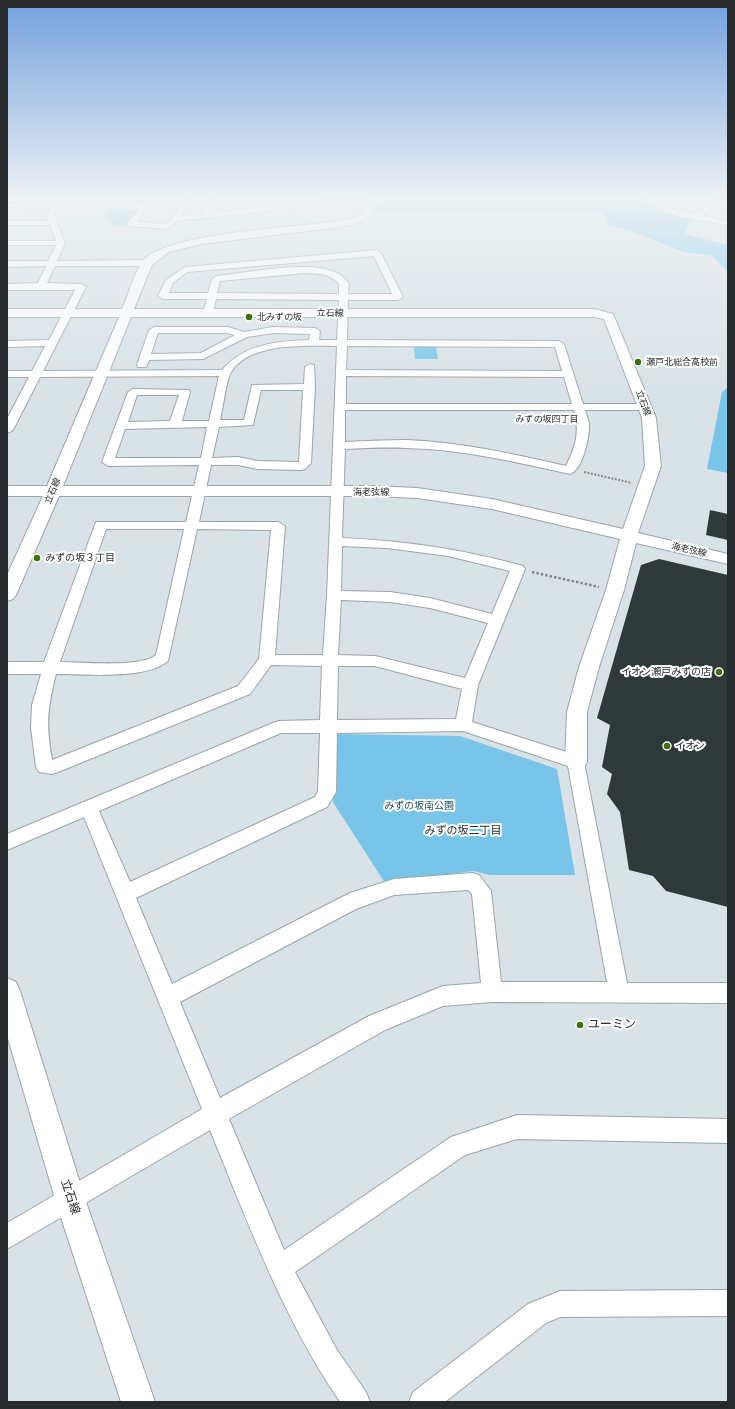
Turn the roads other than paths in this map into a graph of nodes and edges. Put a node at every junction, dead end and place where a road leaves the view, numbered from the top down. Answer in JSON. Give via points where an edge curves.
{"nodes":[{"id":1,"x":51,"y":266,"type":"edge"},
{"id":2,"x":146,"y":266,"type":"edge"},
{"id":3,"x":233,"y":266,"type":"edge"},
{"id":4,"x":383,"y":266,"type":"edge"},
{"id":5,"x":7,"y":286,"type":"edge"},
{"id":6,"x":41,"y":286,"type":"junction"},
{"id":7,"x":211,"y":297,"type":"junction"},
{"id":8,"x":344,"y":297,"type":"junction"},
{"id":9,"x":7,"y":313,"type":"edge"},
{"id":10,"x":66,"y":313,"type":"junction"},
{"id":11,"x":208,"y":313,"type":"junction"},
{"id":12,"x":344,"y":313,"type":"junction"},
{"id":13,"x":125,"y":314,"type":"junction"},
{"id":14,"x":244,"y":335,"type":"junction"},
{"id":15,"x":52,"y":343,"type":"junction"},
{"id":16,"x":314,"y":343,"type":"junction"},
{"id":17,"x":7,"y":344,"type":"edge"},
{"id":18,"x":342,"y":344,"type":"junction"},
{"id":19,"x":145,"y":357,"type":"junction"},
{"id":20,"x":310,"y":367,"type":"dead end"},
{"id":21,"x":101,"y":373,"type":"junction"},
{"id":22,"x":139,"y":373,"type":"junction"},
{"id":23,"x":225,"y":373,"type":"junction"},
{"id":24,"x":341,"y":373,"type":"junction"},
{"id":25,"x":7,"y":374,"type":"edge"},
{"id":26,"x":37,"y":374,"type":"junction"},
{"id":27,"x":568,"y":374,"type":"junction"},
{"id":28,"x":310,"y":387,"type":"junction"},
{"id":29,"x":7,"y":407,"type":"edge"},
{"id":30,"x":19,"y":407,"type":"junction"},
{"id":31,"x":340,"y":407,"type":"junction"},
{"id":32,"x":580,"y":407,"type":"junction"},
{"id":33,"x":646,"y":407,"type":"junction"},
{"id":34,"x":213,"y":423,"type":"junction"},
{"id":35,"x":174,"y":424,"type":"junction"},
{"id":36,"x":120,"y":426,"type":"junction"},
{"id":37,"x":7,"y":430,"type":"edge"},
{"id":38,"x":338,"y":446,"type":"junction"},
{"id":39,"x":205,"y":462,"type":"junction"},
{"id":40,"x":7,"y":491,"type":"edge"},
{"id":41,"x":53,"y":491,"type":"junction"},
{"id":42,"x":200,"y":491,"type":"junction"},
{"id":43,"x":337,"y":492,"type":"junction"},
{"id":44,"x":191,"y":526,"type":"junction"},
{"id":45,"x":629,"y":536,"type":"junction"},
{"id":46,"x":336,"y":542,"type":"junction"},
{"id":47,"x":728,"y":559,"type":"edge"},
{"id":48,"x":7,"y":595,"type":"edge"},
{"id":49,"x":334,"y":595,"type":"junction"},
{"id":50,"x":495,"y":620,"type":"junction"},
{"id":51,"x":267,"y":660,"type":"junction"},
{"id":52,"x":330,"y":660,"type":"junction"},
{"id":53,"x":7,"y":668,"type":"edge"},
{"id":54,"x":50,"y":668,"type":"junction"},
{"id":55,"x":470,"y":685,"type":"junction"},
{"id":56,"x":463,"y":725,"type":"junction"},
{"id":57,"x":328,"y":726,"type":"junction"},
{"id":58,"x":576,"y":762,"type":"junction"},
{"id":59,"x":90,"y":807,"type":"junction"},
{"id":60,"x":7,"y":842,"type":"edge"},
{"id":61,"x":124,"y":894,"type":"junction"},
{"id":62,"x":7,"y":991,"type":"edge"},
{"id":63,"x":492,"y":992,"type":"junction"},
{"id":64,"x":619,"y":993,"type":"junction"},
{"id":65,"x":728,"y":993,"type":"edge"},
{"id":66,"x":168,"y":996,"type":"junction"},
{"id":67,"x":215,"y":1114,"type":"junction"},
{"id":68,"x":728,"y":1131,"type":"edge"},
{"id":69,"x":70,"y":1199,"type":"junction"},
{"id":70,"x":7,"y":1237,"type":"edge"},
{"id":71,"x":279,"y":1268,"type":"junction"},
{"id":72,"x":728,"y":1303,"type":"edge"},
{"id":73,"x":138,"y":1402,"type":"edge"},
{"id":74,"x":356,"y":1402,"type":"edge"},
{"id":75,"x":423,"y":1402,"type":"edge"}],
"edges":[{"from":1,"to":6,"type":"street"},
{"from":2,"to":13,"type":"street"},
{"from":3,"to":7,"type":"street","via":[[185,270],[169,282],[163,296]]},
{"from":4,"to":8,"type":"street","via":[[398,297]]},
{"from":5,"to":6,"type":"street"},
{"from":6,"to":10,"type":"street","via":[[81,287]]},
{"from":7,"to":8,"type":"street"},
{"from":7,"to":8,"type":"street","via":[[216,279],[308,270],[340,278],[344,284]]},
{"from":7,"to":11,"type":"street"},
{"from":8,"to":12,"type":"street"},
{"from":9,"to":10,"type":"street"},
{"from":10,"to":13,"type":"street"},
{"from":10,"to":15,"type":"street"},
{"from":11,"to":12,"type":"street","name":"立石線"},
{"from":11,"to":13,"type":"street","name":"立石線"},
{"from":12,"to":18,"type":"street"},
{"from":12,"to":33,"type":"street","name":"立石線","via":[[605,315],[611,319]]},
{"from":13,"to":21,"type":"street","name":"立石線"},
{"from":14,"to":16,"type":"street","via":[[272,330],[315,331]]},
{"from":14,"to":19,"type":"street","via":[[202,356]]},
{"from":14,"to":19,"type":"street","via":[[228,330],[154,330]]},
{"from":15,"to":17,"type":"street"},
{"from":15,"to":26,"type":"street"},
{"from":16,"to":18,"type":"street"},
{"from":16,"to":23,"type":"street","via":[[281,344],[255,350],[240,357]]},
{"from":18,"to":24,"type":"street"},
{"from":18,"to":27,"type":"street","via":[[559,344]]},
{"from":19,"to":22,"type":"street"},
{"from":20,"to":28,"type":"street"},
{"from":21,"to":22,"type":"street"},
{"from":21,"to":26,"type":"street"},
{"from":21,"to":41,"type":"street","name":"立石線"},
{"from":22,"to":23,"type":"street"},
{"from":23,"to":34,"type":"street"},
{"from":24,"to":27,"type":"street"},
{"from":24,"to":31,"type":"street"},
{"from":25,"to":26,"type":"street"},
{"from":26,"to":30,"type":"street"},
{"from":27,"to":32,"type":"street"},
{"from":28,"to":34,"type":"street","via":[[256,387],[254,422]]},
{"from":28,"to":39,"type":"street","via":[[305,463],[300,466],[258,465],[238,461]]},
{"from":29,"to":30,"type":"street"},
{"from":30,"to":37,"type":"street"},
{"from":31,"to":32,"type":"street"},
{"from":31,"to":38,"type":"street"},
{"from":32,"to":33,"type":"street"},
{"from":32,"to":38,"type":"street","via":[[583,423],[581,448],[572,469],[450,448],[406,444]]},
{"from":33,"to":45,"type":"street","name":"立石線","via":[[653,466]]},
{"from":34,"to":35,"type":"street"},
{"from":34,"to":39,"type":"street"},
{"from":35,"to":36,"type":"street"},
{"from":35,"to":36,"type":"street","via":[[185,392],[133,392]]},
{"from":36,"to":39,"type":"street","via":[[108,462]]},
{"from":38,"to":43,"type":"street"},
{"from":39,"to":42,"type":"street"},
{"from":40,"to":41,"type":"street","name":"海老弦線"},
{"from":41,"to":42,"type":"street","name":"海老弦線"},
{"from":41,"to":48,"type":"street","name":"立石線"},
{"from":42,"to":43,"type":"street","name":"海老弦線"},
{"from":42,"to":44,"type":"street"},
{"from":43,"to":45,"type":"street","name":"海老弦線","via":[[416,493],[459,498]]},
{"from":43,"to":46,"type":"street"},
{"from":44,"to":51,"type":"street","via":[[278,526]]},
{"from":44,"to":54,"type":"street","via":[[101,525]]},
{"from":44,"to":54,"type":"street","via":[[162,657],[156,662],[138,668]]},
{"from":45,"to":47,"type":"street","name":"海老弦線"},
{"from":45,"to":58,"type":"street","name":"立石線","via":[[577,712]]},
{"from":46,"to":49,"type":"street"},
{"from":46,"to":50,"type":"street","via":[[387,544],[448,552],[518,569]]},
{"from":49,"to":50,"type":"street","via":[[390,597],[430,603]]},
{"from":49,"to":52,"type":"street"},
{"from":50,"to":55,"type":"street"},
{"from":51,"to":52,"type":"street"},
{"from":51,"to":54,"type":"street","via":[[244,690],[52,767],[45,767],[39,728],[40,705]]},
{"from":52,"to":55,"type":"street","via":[[392,664]]},
{"from":52,"to":57,"type":"street"},
{"from":53,"to":54,"type":"street"},
{"from":55,"to":56,"type":"street"},
{"from":56,"to":57,"type":"street"},
{"from":56,"to":58,"type":"street"},
{"from":57,"to":59,"type":"street","via":[[279,727]]},
{"from":57,"to":61,"type":"street","via":[[327,792],[321,802]]},
{"from":58,"to":64,"type":"street"},
{"from":59,"to":60,"type":"street"},
{"from":59,"to":61,"type":"street"},
{"from":61,"to":66,"type":"street"},
{"from":62,"to":69,"type":"street","name":"立石線"},
{"from":63,"to":64,"type":"street"},
{"from":63,"to":66,"type":"street","via":[[481,890],[472,881],[394,887],[350,902]]},
{"from":63,"to":67,"type":"street","via":[[443,996],[377,1023]]},
{"from":64,"to":65,"type":"street"},
{"from":66,"to":67,"type":"street"},
{"from":67,"to":69,"type":"street"},
{"from":67,"to":71,"type":"street"},
{"from":68,"to":71,"type":"street","via":[[517,1127],[460,1145]]},
{"from":69,"to":70,"type":"street"},
{"from":69,"to":73,"type":"street","name":"立石線"},
{"from":71,"to":74,"type":"street","via":[[328,1360]]},
{"from":72,"to":75,"type":"street","via":[[560,1304],[537,1313]]}]}
